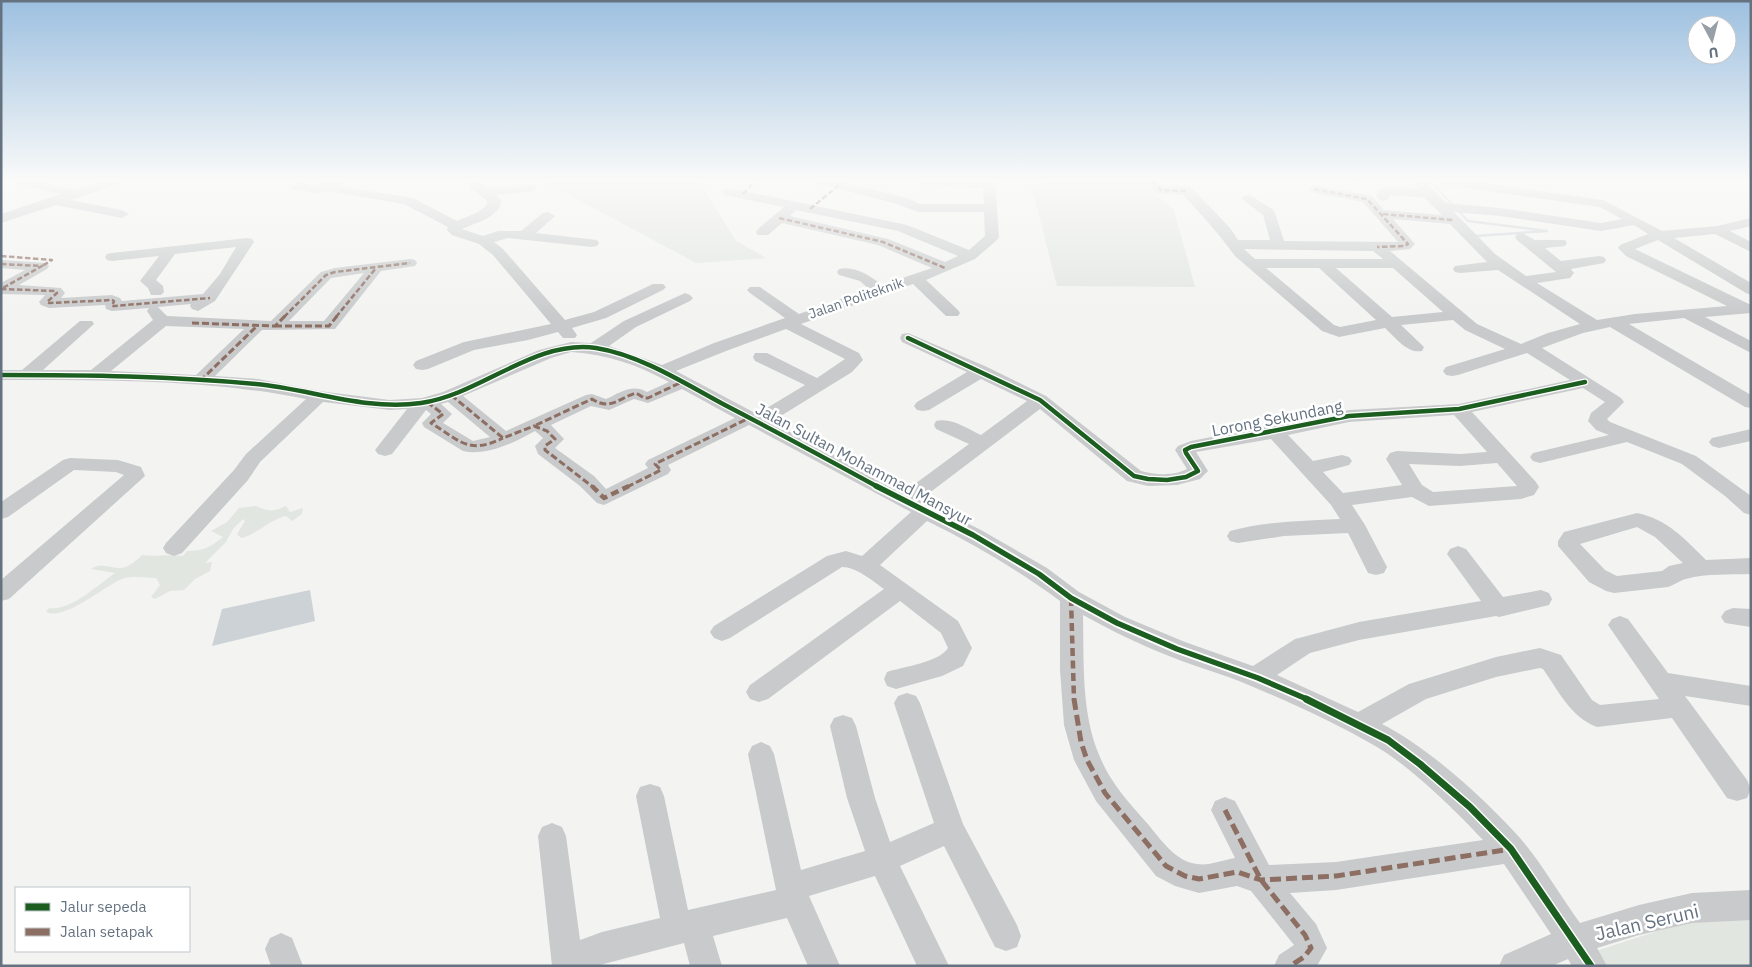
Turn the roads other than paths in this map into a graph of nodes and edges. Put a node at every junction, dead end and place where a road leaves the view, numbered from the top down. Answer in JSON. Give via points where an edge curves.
{"nodes":[{"id":1,"x":456,"y":226,"type":"edge"},
{"id":2,"x":536,"y":226,"type":"edge"},
{"id":3,"x":770,"y":226,"type":"edge"},
{"id":4,"x":814,"y":226,"type":"edge"},
{"id":5,"x":893,"y":226,"type":"edge"},
{"id":6,"x":992,"y":226,"type":"edge"},
{"id":7,"x":1220,"y":226,"type":"edge"},
{"id":8,"x":1273,"y":226,"type":"edge"},
{"id":9,"x":1393,"y":226,"type":"edge"},
{"id":10,"x":1462,"y":226,"type":"edge"},
{"id":11,"x":1593,"y":226,"type":"edge"},
{"id":12,"x":1606,"y":226,"type":"edge"},
{"id":13,"x":1644,"y":226,"type":"edge"},
{"id":14,"x":1733,"y":226,"type":"edge"},
{"id":15,"x":1717,"y":230,"type":"junction"},
{"id":16,"x":763,"y":232,"type":"dead end"},
{"id":17,"x":1659,"y":235,"type":"junction"},
{"id":18,"x":524,"y":236,"type":"junction"},
{"id":19,"x":484,"y":241,"type":"junction"},
{"id":20,"x":592,"y":243,"type":"dead end"},
{"id":21,"x":1560,"y":243,"type":"dead end"},
{"id":22,"x":1232,"y":244,"type":"junction"},
{"id":23,"x":1278,"y":245,"type":"junction"},
{"id":24,"x":1377,"y":247,"type":"junction"},
{"id":25,"x":1751,"y":248,"type":"edge"},
{"id":26,"x":168,"y":254,"type":"dead end"},
{"id":27,"x":1,"y":256,"type":"edge"},
{"id":28,"x":970,"y":256,"type":"junction"},
{"id":29,"x":112,"y":257,"type":"dead end"},
{"id":30,"x":1599,"y":260,"type":"dead end"},
{"id":31,"x":410,"y":263,"type":"dead end"},
{"id":32,"x":1251,"y":263,"type":"junction"},
{"id":33,"x":1,"y":264,"type":"edge"},
{"id":34,"x":1323,"y":264,"type":"junction"},
{"id":35,"x":1397,"y":264,"type":"junction"},
{"id":36,"x":1501,"y":265,"type":"junction"},
{"id":37,"x":42,"y":266,"type":"junction"},
{"id":38,"x":1558,"y":266,"type":"junction"},
{"id":39,"x":376,"y":268,"type":"junction"},
{"id":40,"x":945,"y":268,"type":"junction"},
{"id":41,"x":1460,"y":269,"type":"dead end"},
{"id":42,"x":844,"y":272,"type":"dead end"},
{"id":43,"x":915,"y":278,"type":"junction"},
{"id":44,"x":1523,"y":281,"type":"junction"},
{"id":45,"x":658,"y":287,"type":"dead end"},
{"id":46,"x":755,"y":290,"type":"dead end"},
{"id":47,"x":879,"y":290,"type":"junction"},
{"id":48,"x":1751,"y":290,"type":"edge"},
{"id":49,"x":204,"y":293,"type":"junction"},
{"id":50,"x":153,"y":298,"type":"junction"},
{"id":51,"x":685,"y":298,"type":"dead end"},
{"id":52,"x":1748,"y":309,"type":"edge"},
{"id":53,"x":952,"y":313,"type":"dead end"},
{"id":54,"x":1688,"y":314,"type":"junction"},
{"id":55,"x":1456,"y":315,"type":"junction"},
{"id":56,"x":170,"y":321,"type":"junction"},
{"id":57,"x":791,"y":321,"type":"junction"},
{"id":58,"x":1388,"y":322,"type":"junction"},
{"id":59,"x":1613,"y":322,"type":"junction"},
{"id":60,"x":86,"y":324,"type":"dead end"},
{"id":61,"x":1593,"y":325,"type":"junction"},
{"id":62,"x":257,"y":326,"type":"junction"},
{"id":63,"x":275,"y":326,"type":"junction"},
{"id":64,"x":563,"y":326,"type":"junction"},
{"id":65,"x":908,"y":338,"type":"dead end"},
{"id":66,"x":586,"y":347,"type":"junction"},
{"id":67,"x":1416,"y":347,"type":"dead end"},
{"id":68,"x":1524,"y":348,"type":"junction"},
{"id":69,"x":1751,"y":348,"type":"edge"},
{"id":70,"x":761,"y":357,"type":"dead end"},
{"id":71,"x":422,"y":365,"type":"dead end"},
{"id":72,"x":981,"y":371,"type":"junction"},
{"id":73,"x":1452,"y":371,"type":"dead end"},
{"id":74,"x":28,"y":374,"type":"junction"},
{"id":75,"x":1,"y":375,"type":"edge"},
{"id":76,"x":95,"y":375,"type":"junction"},
{"id":77,"x":672,"y":376,"type":"junction"},
{"id":78,"x":200,"y":381,"type":"junction"},
{"id":79,"x":1585,"y":382,"type":"junction"},
{"id":80,"x":818,"y":384,"type":"junction"},
{"id":81,"x":450,"y":395,"type":"junction"},
{"id":82,"x":319,"y":396,"type":"junction"},
{"id":83,"x":1040,"y":400,"type":"junction"},
{"id":84,"x":424,"y":403,"type":"junction"},
{"id":85,"x":1751,"y":403,"type":"edge"},
{"id":86,"x":923,"y":406,"type":"dead end"},
{"id":87,"x":1459,"y":409,"type":"junction"},
{"id":88,"x":753,"y":420,"type":"junction"},
{"id":89,"x":536,"y":425,"type":"junction"},
{"id":90,"x":943,"y":425,"type":"dead end"},
{"id":91,"x":1275,"y":432,"type":"junction"},
{"id":92,"x":1751,"y":435,"type":"edge"},
{"id":93,"x":1629,"y":436,"type":"junction"},
{"id":94,"x":503,"y":438,"type":"junction"},
{"id":95,"x":1719,"y":442,"type":"dead end"},
{"id":96,"x":982,"y":443,"type":"junction"},
{"id":97,"x":385,"y":450,"type":"dead end"},
{"id":98,"x":1501,"y":457,"type":"junction"},
{"id":99,"x":1540,"y":457,"type":"dead end"},
{"id":100,"x":1342,"y":461,"type":"dead end"},
{"id":101,"x":1311,"y":470,"type":"junction"},
{"id":102,"x":1742,"y":489,"type":"edge"},
{"id":103,"x":1415,"y":490,"type":"junction"},
{"id":104,"x":10,"y":499,"type":"edge"},
{"id":105,"x":1338,"y":500,"type":"junction"},
{"id":106,"x":915,"y":506,"type":"junction"},
{"id":107,"x":1751,"y":508,"type":"edge"},
{"id":108,"x":1,"y":512,"type":"edge"},
{"id":109,"x":1355,"y":526,"type":"junction"},
{"id":110,"x":1238,"y":536,"type":"dead end"},
{"id":111,"x":174,"y":548,"type":"dead end"},
{"id":112,"x":1458,"y":554,"type":"dead end"},
{"id":113,"x":872,"y":559,"type":"junction"},
{"id":114,"x":1376,"y":566,"type":"dead end"},
{"id":115,"x":1751,"y":566,"type":"edge"},
{"id":116,"x":1701,"y":568,"type":"junction"},
{"id":117,"x":899,"y":590,"type":"junction"},
{"id":118,"x":1,"y":593,"type":"edge"},
{"id":119,"x":1070,"y":598,"type":"junction"},
{"id":120,"x":1542,"y":599,"type":"dead end"},
{"id":121,"x":1498,"y":608,"type":"junction"},
{"id":122,"x":1620,"y":625,"type":"dead end"},
{"id":123,"x":722,"y":632,"type":"dead end"},
{"id":124,"x":1258,"y":678,"type":"junction"},
{"id":125,"x":1662,"y":682,"type":"junction"},
{"id":126,"x":759,"y":692,"type":"dead end"},
{"id":127,"x":1751,"y":696,"type":"edge"},
{"id":128,"x":1679,"y":707,"type":"junction"},
{"id":129,"x":1359,"y":724,"type":"junction"},
{"id":130,"x":843,"y":726,"type":"dead end"},
{"id":131,"x":761,"y":754,"type":"dead end"},
{"id":132,"x":1736,"y":789,"type":"dead end"},
{"id":133,"x":650,"y":796,"type":"dead end"},
{"id":134,"x":1225,"y":810,"type":"dead end"},
{"id":135,"x":950,"y":829,"type":"junction"},
{"id":136,"x":552,"y":836,"type":"dead end"},
{"id":137,"x":1512,"y":849,"type":"junction"},
{"id":138,"x":882,"y":860,"type":"junction"},
{"id":139,"x":1261,"y":880,"type":"junction"},
{"id":140,"x":793,"y":895,"type":"junction"},
{"id":141,"x":1751,"y":905,"type":"edge"},
{"id":142,"x":685,"y":926,"type":"junction"},
{"id":143,"x":1006,"y":936,"type":"dead end"},
{"id":144,"x":1574,"y":940,"type":"junction"},
{"id":145,"x":567,"y":964,"type":"edge"},
{"id":146,"x":706,"y":966,"type":"edge"},
{"id":147,"x":824,"y":966,"type":"edge"},
{"id":148,"x":933,"y":966,"type":"edge"},
{"id":149,"x":1290,"y":966,"type":"edge"},
{"id":150,"x":1515,"y":966,"type":"edge"},
{"id":151,"x":1591,"y":966,"type":"edge"}],
"edges":[{"from":1,"to":19,"type":"street","via":[[454,230],[457,232]]},
{"from":2,"to":18,"type":"street"},
{"from":3,"to":16,"type":"street"},
{"from":4,"to":40,"type":"street","via":[[883,242]]},
{"from":5,"to":28,"type":"street"},
{"from":6,"to":28,"type":"street","name":"Jalan Politeknik","via":[[992,237]]},
{"from":7,"to":22,"type":"street"},
{"from":8,"to":23,"type":"street"},
{"from":9,"to":24,"type":"street","via":[[1408,244]]},
{"from":10,"to":36,"type":"street","via":[[1478,247]]},
{"from":11,"to":12,"type":"street"},
{"from":13,"to":17,"type":"street"},
{"from":14,"to":15,"type":"street"},
{"from":15,"to":17,"type":"street"},
{"from":15,"to":25,"type":"street"},
{"from":17,"to":48,"type":"street"},
{"from":17,"to":52,"type":"street","via":[[1624,249]]},
{"from":18,"to":19,"type":"street","via":[[501,234]]},
{"from":18,"to":20,"type":"street"},
{"from":19,"to":64,"type":"street","via":[[498,252]]},
{"from":21,"to":38,"type":"street","via":[[1527,241]]},
{"from":22,"to":23,"type":"street"},
{"from":22,"to":32,"type":"street"},
{"from":23,"to":24,"type":"street"},
{"from":24,"to":35,"type":"street"},
{"from":26,"to":50,"type":"street","via":[[148,281],[155,286]]},
{"from":27,"to":37,"type":"street","via":[[52,260]]},
{"from":28,"to":40,"type":"street","name":"Jalan Politeknik"},
{"from":29,"to":49,"type":"street","via":[[248,242]]},
{"from":30,"to":38,"type":"street"},
{"from":31,"to":39,"type":"street"},
{"from":32,"to":34,"type":"street"},
{"from":32,"to":58,"type":"street","via":[[1328,328],[1339,332]]},
{"from":33,"to":37,"type":"street"},
{"from":34,"to":35,"type":"street"},
{"from":34,"to":58,"type":"street"},
{"from":35,"to":55,"type":"street"},
{"from":36,"to":41,"type":"street"},
{"from":36,"to":44,"type":"street"},
{"from":37,"to":50,"type":"street","via":[[1,289],[56,290],[49,303],[112,300],[114,306]]},
{"from":38,"to":44,"type":"street","via":[[1567,274]]},
{"from":39,"to":63,"type":"street","via":[[326,275]]},
{"from":39,"to":63,"type":"street","via":[[329,326]]},
{"from":40,"to":43,"type":"street","name":"Jalan Politeknik"},
{"from":42,"to":47,"type":"street","via":[[865,278]]},
{"from":43,"to":47,"type":"street","name":"Jalan Politeknik"},
{"from":43,"to":53,"type":"street"},
{"from":44,"to":61,"type":"street"},
{"from":45,"to":64,"type":"street","via":[[600,315]]},
{"from":46,"to":57,"type":"street"},
{"from":47,"to":57,"type":"street","name":"Jalan Politeknik"},
{"from":49,"to":50,"type":"street"},
{"from":49,"to":56,"type":"street"},
{"from":50,"to":56,"type":"street"},
{"from":51,"to":66,"type":"street"},
{"from":52,"to":54,"type":"street"},
{"from":54,"to":59,"type":"street"},
{"from":54,"to":69,"type":"street"},
{"from":55,"to":58,"type":"street"},
{"from":55,"to":68,"type":"street","via":[[1471,327]]},
{"from":56,"to":62,"type":"street"},
{"from":56,"to":76,"type":"street"},
{"from":57,"to":77,"type":"street","name":"Jalan Politeknik","via":[[691,358]]},
{"from":57,"to":80,"type":"street","via":[[854,356],[853,363]]},
{"from":58,"to":67,"type":"street"},
{"from":59,"to":61,"type":"street"},
{"from":59,"to":85,"type":"street"},
{"from":60,"to":74,"type":"street"},
{"from":61,"to":68,"type":"street"},
{"from":62,"to":63,"type":"street"},
{"from":62,"to":78,"type":"street"},
{"from":64,"to":66,"type":"street"},
{"from":64,"to":71,"type":"street","via":[[470,346]]},
{"from":65,"to":72,"type":"street"},
{"from":66,"to":77,"type":"street","name":"Jalan Sultan Mohammad Mansyur","via":[[613,352]]},
{"from":66,"to":81,"type":"street","name":"Jalan Sultan Mohammad Mansyur","via":[[537,358]]},
{"from":68,"to":73,"type":"street"},
{"from":68,"to":79,"type":"street"},
{"from":70,"to":80,"type":"street"},
{"from":72,"to":83,"type":"street"},
{"from":72,"to":86,"type":"street"},
{"from":74,"to":75,"type":"street","name":"Jalan Sultan Mohammad Mansyur"},
{"from":74,"to":76,"type":"street","name":"Jalan Sultan Mohammad Mansyur"},
{"from":76,"to":78,"type":"street","name":"Jalan Sultan Mohammad Mansyur"},
{"from":77,"to":88,"type":"street","name":"Jalan Sultan Mohammad Mansyur"},
{"from":77,"to":89,"type":"street","name":"Jalan Politeknik","via":[[648,398],[636,393],[605,406],[592,399]]},
{"from":78,"to":82,"type":"street","name":"Jalan Sultan Mohammad Mansyur","via":[[258,384]]},
{"from":79,"to":87,"type":"street","name":"Lorong Sekundang"},
{"from":79,"to":93,"type":"street","via":[[1615,402],[1597,421]]},
{"from":80,"to":88,"type":"street"},
{"from":81,"to":84,"type":"street","name":"Jalan Sultan Mohammad Mansyur"},
{"from":81,"to":94,"type":"street"},
{"from":82,"to":84,"type":"street","name":"Jalan Sultan Mohammad Mansyur","via":[[390,405]]},
{"from":82,"to":111,"type":"street","via":[[254,458]]},
{"from":83,"to":91,"type":"street","name":"Lorong Sekundang","via":[[1143,480],[1186,478],[1196,474],[1197,466],[1186,453],[1187,448]]},
{"from":83,"to":96,"type":"street"},
{"from":84,"to":94,"type":"street","via":[[443,414],[431,423],[470,447],[491,444]]},
{"from":84,"to":97,"type":"street"},
{"from":87,"to":91,"type":"street","name":"Lorong Sekundang","via":[[1349,416]]},
{"from":87,"to":98,"type":"street"},
{"from":88,"to":89,"type":"street","via":[[655,464],[661,470],[604,498],[545,450],[545,446],[555,439]]},
{"from":88,"to":106,"type":"street","name":"Jalan Sultan Mohammad Mansyur"},
{"from":89,"to":94,"type":"street"},
{"from":90,"to":96,"type":"street"},
{"from":91,"to":101,"type":"street"},
{"from":92,"to":95,"type":"street"},
{"from":93,"to":99,"type":"street"},
{"from":93,"to":102,"type":"street","via":[[1689,460]]},
{"from":96,"to":106,"type":"street"},
{"from":98,"to":103,"type":"street","via":[[1460,460],[1397,457]]},
{"from":98,"to":103,"type":"street","via":[[1529,487],[1527,490],[1429,499]]},
{"from":100,"to":101,"type":"street"},
{"from":101,"to":105,"type":"street"},
{"from":102,"to":107,"type":"street"},
{"from":103,"to":105,"type":"street"},
{"from":104,"to":108,"type":"street"},
{"from":104,"to":118,"type":"street","via":[[70,464],[118,466],[134,472],[135,476]]},
{"from":105,"to":109,"type":"street"},
{"from":106,"to":113,"type":"street"},
{"from":106,"to":119,"type":"street","name":"Jalan Sultan Mohammad Mansyur","via":[[1039,574]]},
{"from":109,"to":110,"type":"street"},
{"from":109,"to":114,"type":"street"},
{"from":112,"to":121,"type":"street"},
{"from":113,"to":117,"type":"street"},
{"from":113,"to":123,"type":"street","via":[[829,563]]},
{"from":115,"to":116,"type":"street"},
{"from":116,"to":116,"type":"street","via":[[1677,572],[1668,579],[1655,582],[1614,585],[1598,576],[1569,546],[1569,541],[1572,537],[1646,520]]},
{"from":117,"to":126,"type":"street"},
{"from":117,"to":135,"type":"street","via":[[950,627],[960,648],[954,659],[901,691]]},
{"from":119,"to":124,"type":"street","name":"Jalan Sultan Mohammad Mansyur","via":[[1147,637]]},
{"from":119,"to":139,"type":"street","via":[[1075,712],[1095,774],[1112,802],[1174,872],[1199,879],[1237,872]]},
{"from":120,"to":121,"type":"street"},
{"from":121,"to":124,"type":"street","via":[[1359,631],[1303,646],[1262,672]]},
{"from":122,"to":125,"type":"street"},
{"from":124,"to":129,"type":"street","name":"Jalan Sultan Mohammad Mansyur"},
{"from":125,"to":127,"type":"street"},
{"from":125,"to":128,"type":"street"},
{"from":128,"to":129,"type":"street","via":[[1597,716],[1583,708],[1552,662],[1540,658],[1496,667],[1418,691]]},
{"from":128,"to":132,"type":"street"},
{"from":129,"to":137,"type":"street","name":"Jalan Sultan Mohammad Mansyur","via":[[1388,740],[1420,764]]},
{"from":130,"to":138,"type":"street","via":[[861,798]]},
{"from":131,"to":140,"type":"street"},
{"from":133,"to":142,"type":"street"},
{"from":134,"to":139,"type":"street"},
{"from":135,"to":138,"type":"street"},
{"from":135,"to":143,"type":"street"},
{"from":136,"to":145,"type":"street"},
{"from":137,"to":139,"type":"street","via":[[1336,876]]},
{"from":137,"to":144,"type":"street","name":"Jalan Sultan Mohammad Mansyur"},
{"from":138,"to":140,"type":"street","via":[[828,877]]},
{"from":138,"to":148,"type":"street"},
{"from":139,"to":149,"type":"street","via":[[1310,945],[1304,957]]},
{"from":140,"to":142,"type":"street","via":[[780,904]]},
{"from":140,"to":147,"type":"street"},
{"from":141,"to":144,"type":"street","name":"Jalan Seruni","via":[[1692,908]]},
{"from":142,"to":145,"type":"street","via":[[602,948]]},
{"from":142,"to":146,"type":"street"},
{"from":144,"to":150,"type":"street","name":"Jalan Seruni"},
{"from":144,"to":151,"type":"street","name":"Jalan Sultan Mohammad Mansyur"}]}
